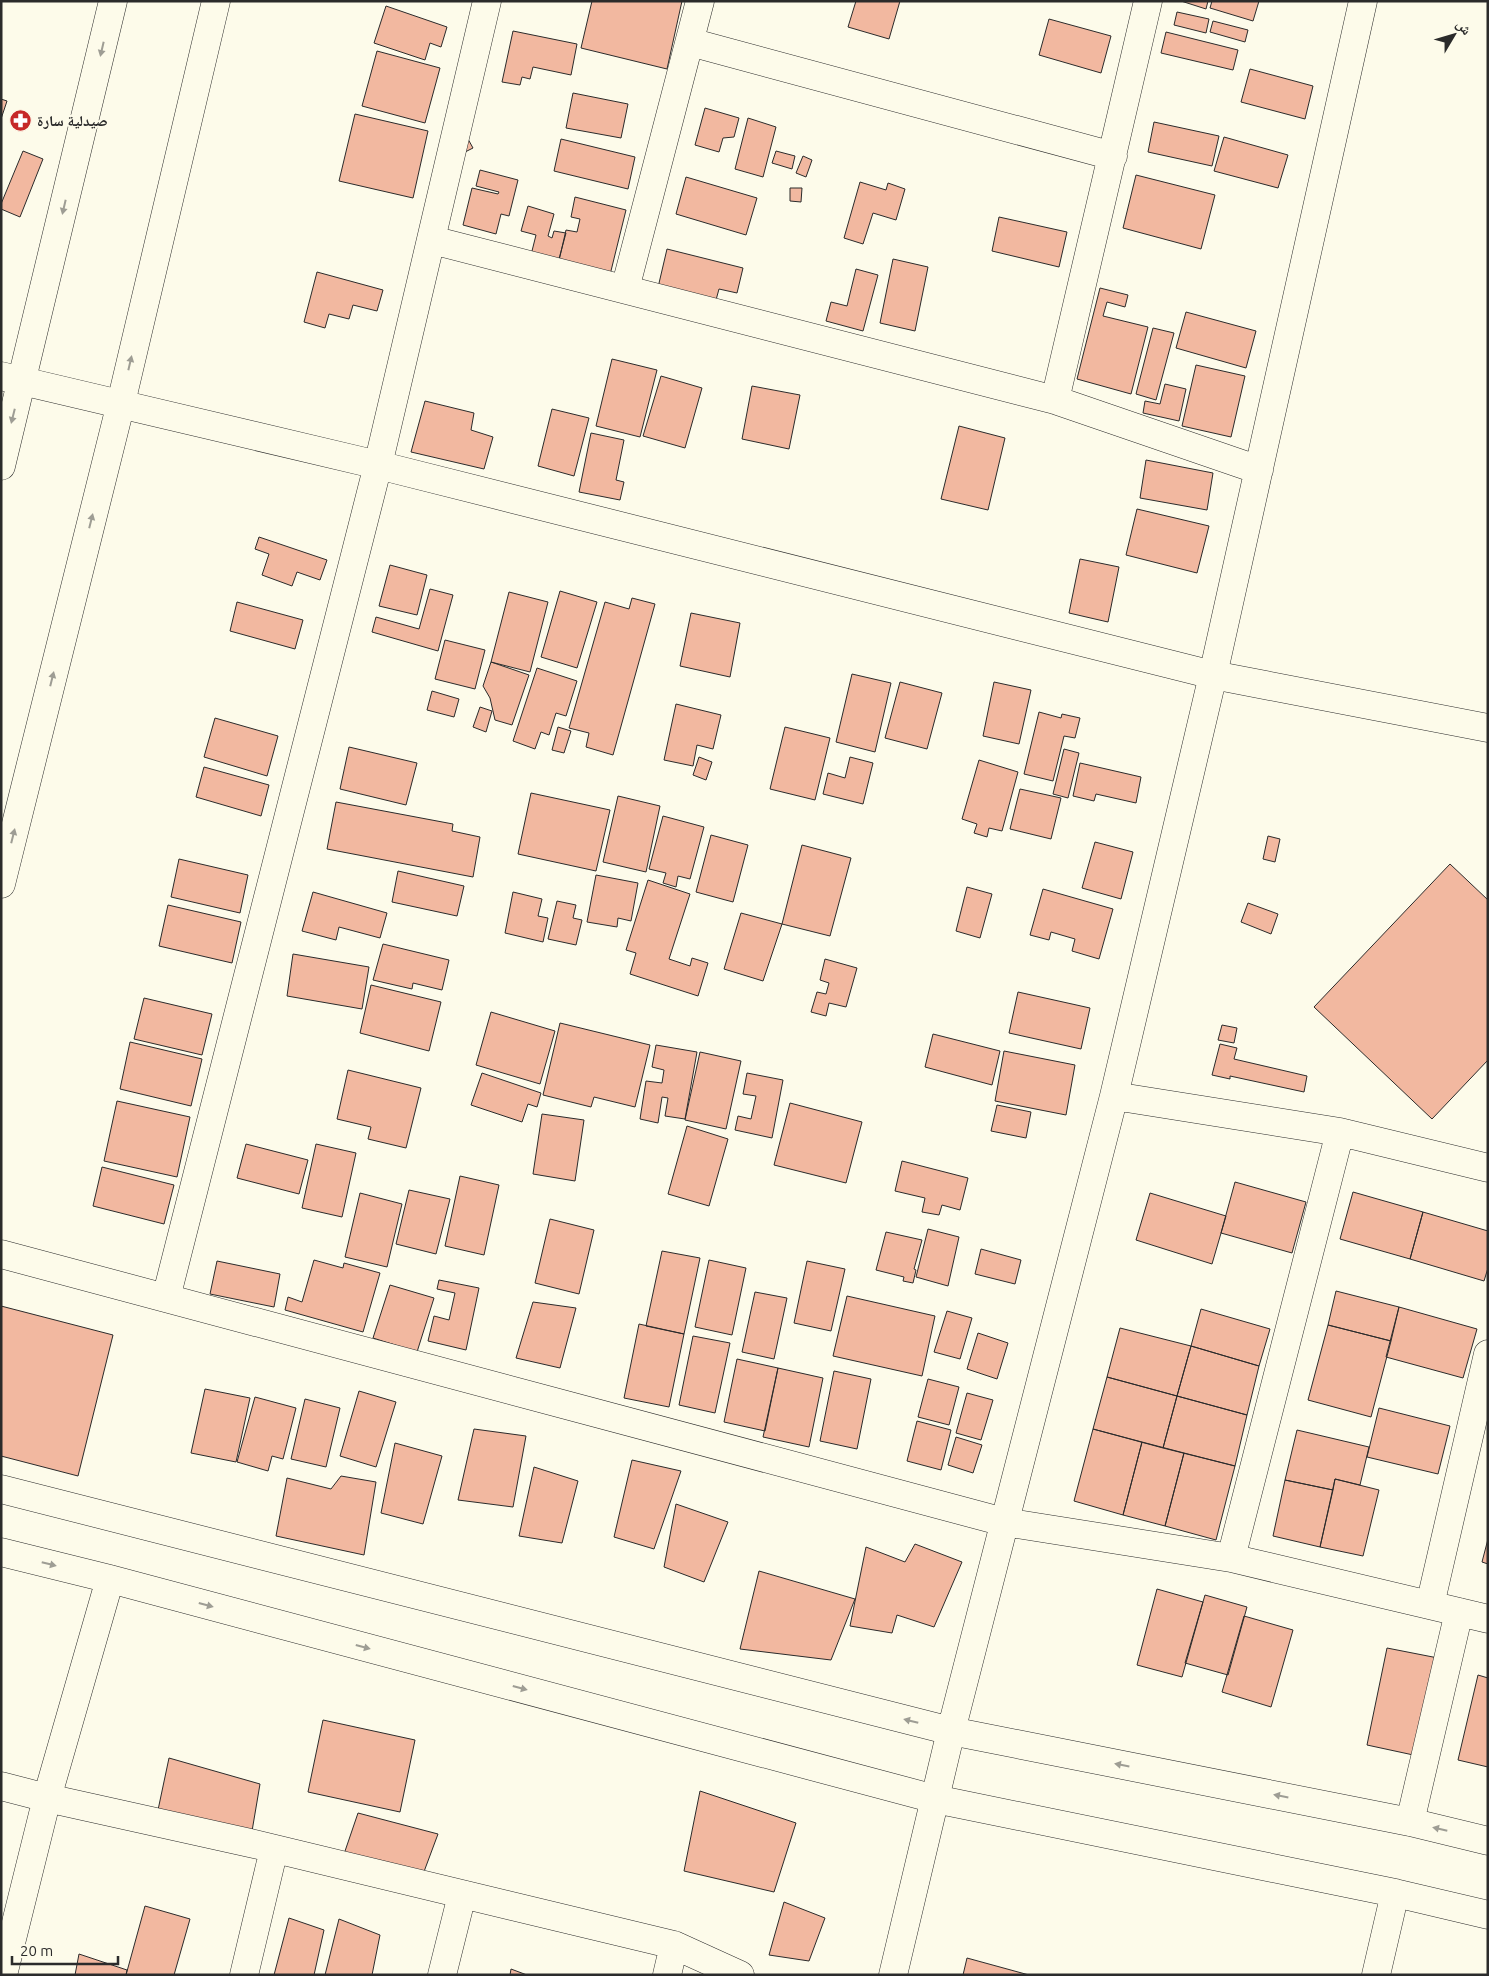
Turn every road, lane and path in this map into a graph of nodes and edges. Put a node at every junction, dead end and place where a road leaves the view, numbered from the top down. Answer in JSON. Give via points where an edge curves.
{"nodes":[{"id":1,"x":113,"y":1,"type":"edge"},
{"id":2,"x":216,"y":1,"type":"edge"},
{"id":3,"x":487,"y":1,"type":"edge"},
{"id":4,"x":700,"y":1,"type":"edge"},
{"id":5,"x":1148,"y":1,"type":"edge"},
{"id":6,"x":1363,"y":1,"type":"edge"},
{"id":7,"x":690,"y":42,"type":"junction"},
{"id":8,"x":1113,"y":156,"type":"junction"},
{"id":9,"x":432,"y":240,"type":"junction"},
{"id":10,"x":625,"y":289,"type":"junction"},
{"id":11,"x":12,"y":379,"type":"edge"},
{"id":12,"x":1055,"y":400,"type":"junction"},
{"id":13,"x":121,"y":403,"type":"junction"},
{"id":14,"x":378,"y":464,"type":"junction"},
{"id":15,"x":1,"y":466,"type":"edge"},
{"id":16,"x":1258,"y":470,"type":"junction"},
{"id":17,"x":1213,"y":675,"type":"junction"},
{"id":18,"x":1488,"y":728,"type":"edge"},
{"id":19,"x":1,"y":884,"type":"edge"},
{"id":20,"x":1114,"y":1096,"type":"junction"},
{"id":21,"x":1340,"y":1132,"type":"junction"},
{"id":22,"x":1488,"y":1168,"type":"edge"},
{"id":23,"x":1,"y":1254,"type":"edge"},
{"id":24,"x":166,"y":1298,"type":"junction"},
{"id":25,"x":1488,"y":1354,"type":"edge"},
{"id":26,"x":1,"y":1489,"type":"edge"},
{"id":27,"x":1004,"y":1522,"type":"junction"},
{"id":28,"x":1,"y":1552,"type":"edge"},
{"id":29,"x":1231,"y":1558,"type":"junction"},
{"id":30,"x":110,"y":1579,"type":"junction"},
{"id":31,"x":1430,"y":1605,"type":"junction"},
{"id":32,"x":1459,"y":1612,"type":"junction"},
{"id":33,"x":1488,"y":1619,"type":"edge"},
{"id":34,"x":951,"y":1731,"type":"junction"},
{"id":35,"x":1,"y":1786,"type":"edge"},
{"id":36,"x":47,"y":1798,"type":"junction"},
{"id":37,"x":935,"y":1799,"type":"junction"},
{"id":38,"x":1410,"y":1822,"type":"junction"},
{"id":39,"x":1488,"y":1841,"type":"edge"},
{"id":40,"x":274,"y":1849,"type":"junction"},
{"id":41,"x":1396,"y":1893,"type":"junction"},
{"id":42,"x":462,"y":1895,"type":"junction"},
{"id":43,"x":1488,"y":1916,"type":"edge"},
{"id":44,"x":674,"y":1945,"type":"junction"},
{"id":45,"x":4,"y":1975,"type":"edge"},
{"id":46,"x":244,"y":1975,"type":"edge"},
{"id":47,"x":442,"y":1975,"type":"edge"},
{"id":48,"x":667,"y":1975,"type":"edge"},
{"id":49,"x":740,"y":1975,"type":"edge"},
{"id":50,"x":893,"y":1975,"type":"edge"},
{"id":51,"x":1376,"y":1975,"type":"edge"}],
"edges":[{"from":1,"to":11,"type":"street","one_way":true},
{"from":13,"to":2,"type":"street","one_way":true},
{"from":3,"to":9,"type":"street"},
{"from":4,"to":7,"type":"street"},
{"from":5,"to":8,"type":"street"},
{"from":6,"to":16,"type":"street"},
{"from":7,"to":8,"type":"street"},
{"from":7,"to":10,"type":"street"},
{"from":8,"to":12,"type":"street"},
{"from":9,"to":10,"type":"street"},
{"from":9,"to":14,"type":"street"},
{"from":10,"to":12,"type":"street"},
{"from":11,"to":13,"type":"street"},
{"from":11,"to":15,"type":"street","one_way":true},
{"from":12,"to":16,"type":"street"},
{"from":13,"to":14,"type":"street"},
{"from":19,"to":13,"type":"street","one_way":true},
{"from":14,"to":17,"type":"street"},
{"from":14,"to":24,"type":"street"},
{"from":16,"to":17,"type":"street"},
{"from":17,"to":18,"type":"street"},
{"from":17,"to":20,"type":"street"},
{"from":20,"to":21,"type":"street"},
{"from":20,"to":27,"type":"street"},
{"from":21,"to":22,"type":"street"},
{"from":21,"to":29,"type":"street"},
{"from":23,"to":24,"type":"street"},
{"from":24,"to":27,"type":"street"},
{"from":25,"to":31,"type":"street"},
{"from":34,"to":26,"type":"street","one_way":true},
{"from":27,"to":29,"type":"street"},
{"from":27,"to":34,"type":"street"},
{"from":28,"to":30,"type":"street","one_way":true},
{"from":29,"to":31,"type":"street"},
{"from":30,"to":36,"type":"street"},
{"from":30,"to":37,"type":"street","one_way":true},
{"from":31,"to":32,"type":"street"},
{"from":32,"to":33,"type":"street"},
{"from":32,"to":38,"type":"street"},
{"from":34,"to":37,"type":"street"},
{"from":38,"to":34,"type":"street","one_way":true},
{"from":35,"to":36,"type":"street"},
{"from":36,"to":40,"type":"street"},
{"from":36,"to":45,"type":"street"},
{"from":37,"to":41,"type":"street"},
{"from":37,"to":50,"type":"street"},
{"from":39,"to":38,"type":"street","one_way":true},
{"from":40,"to":42,"type":"street"},
{"from":40,"to":46,"type":"street"},
{"from":41,"to":43,"type":"street"},
{"from":41,"to":51,"type":"street"},
{"from":42,"to":44,"type":"street"},
{"from":42,"to":47,"type":"street"},
{"from":44,"to":48,"type":"street"},
{"from":44,"to":49,"type":"street"}]}
